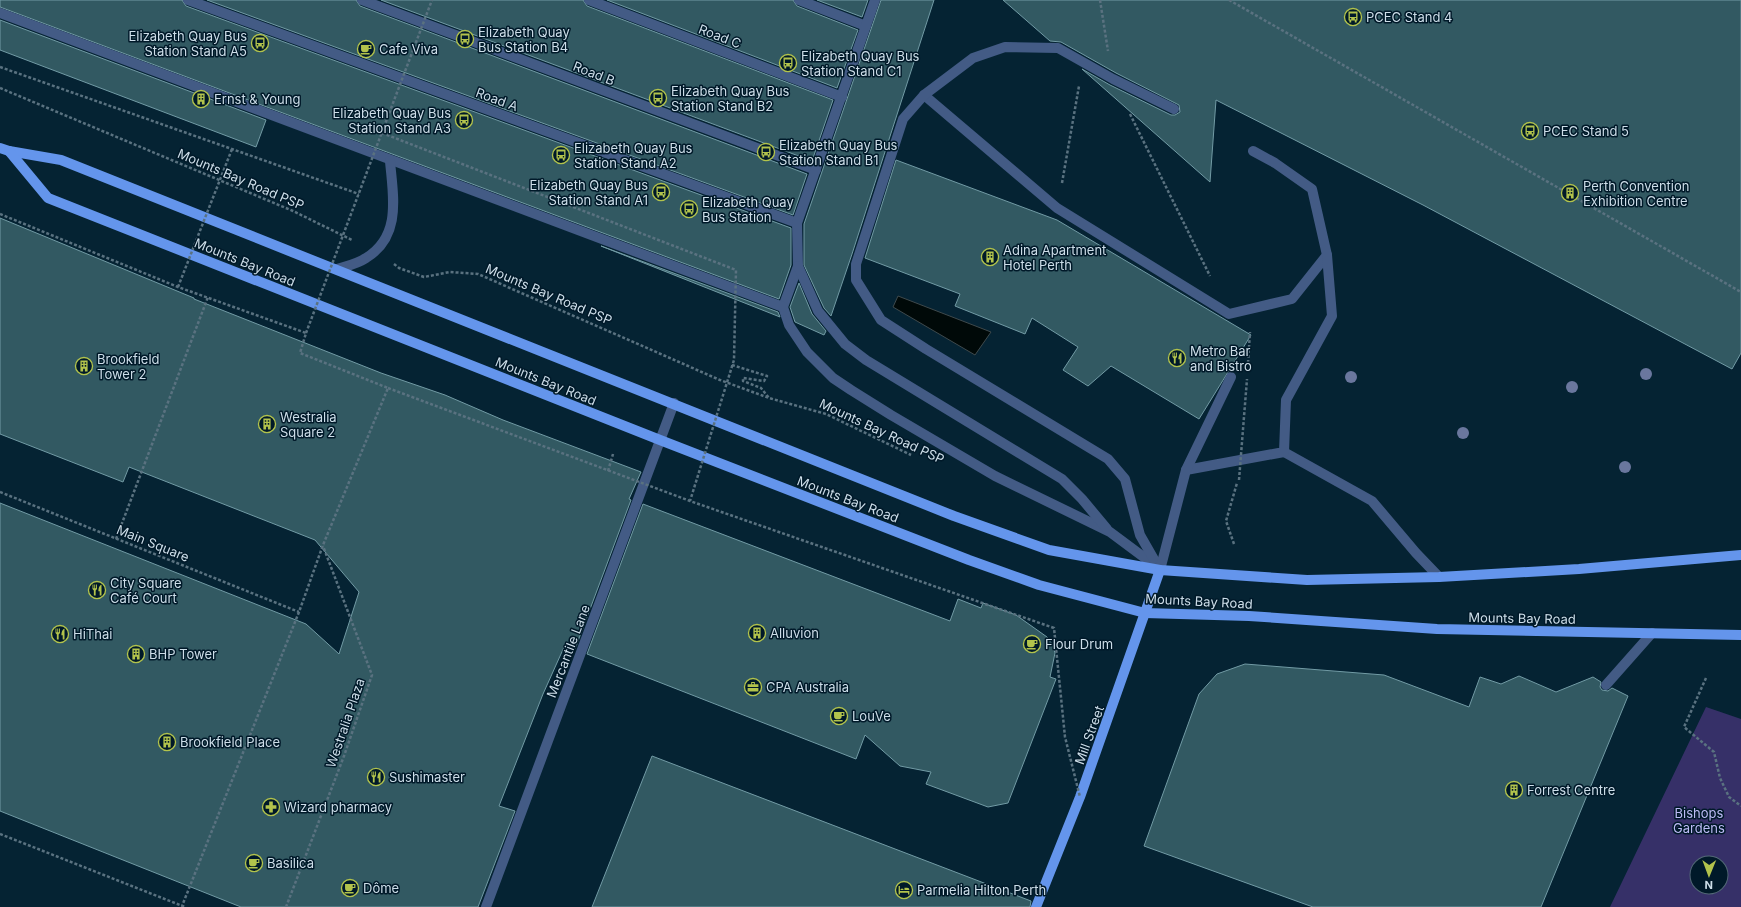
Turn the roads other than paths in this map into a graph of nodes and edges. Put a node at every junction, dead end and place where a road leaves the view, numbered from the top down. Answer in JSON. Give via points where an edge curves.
{"nodes":[{"id":1,"x":188,"y":0,"type":"edge"},
{"id":2,"x":362,"y":0,"type":"edge"},
{"id":3,"x":589,"y":0,"type":"edge"},
{"id":4,"x":799,"y":0,"type":"edge"},
{"id":5,"x":875,"y":0,"type":"edge"},
{"id":6,"x":0,"y":13,"type":"edge"},
{"id":7,"x":866,"y":26,"type":"junction"},
{"id":8,"x":924,"y":95,"type":"junction"},
{"id":9,"x":842,"y":97,"type":"junction"},
{"id":10,"x":1174,"y":109,"type":"dead end"},
{"id":11,"x":4,"y":150,"type":"edge"},
{"id":12,"x":1253,"y":151,"type":"dead end"},
{"id":13,"x":390,"y":161,"type":"junction"},
{"id":14,"x":816,"y":170,"type":"junction"},
{"id":15,"x":797,"y":223,"type":"junction"},
{"id":16,"x":1326,"y":255,"type":"junction"},
{"id":17,"x":798,"y":266,"type":"junction"},
{"id":18,"x":337,"y":269,"type":"junction"},
{"id":19,"x":783,"y":307,"type":"junction"},
{"id":20,"x":1231,"y":377,"type":"dead end"},
{"id":21,"x":674,"y":403,"type":"junction"},
{"id":22,"x":660,"y":440,"type":"junction"},
{"id":23,"x":1284,"y":452,"type":"junction"},
{"id":24,"x":1186,"y":470,"type":"junction"},
{"id":25,"x":1110,"y":532,"type":"junction"},
{"id":26,"x":1741,"y":556,"type":"edge"},
{"id":27,"x":1160,"y":570,"type":"junction"},
{"id":28,"x":1439,"y":577,"type":"junction"},
{"id":29,"x":1145,"y":613,"type":"junction"},
{"id":30,"x":1652,"y":634,"type":"junction"},
{"id":31,"x":1741,"y":635,"type":"edge"},
{"id":32,"x":1606,"y":685,"type":"dead end"},
{"id":33,"x":486,"y":907,"type":"edge"},
{"id":34,"x":1036,"y":907,"type":"edge"}],
"edges":[{"from":1,"to":15,"type":"lane","name":"Road A"},
{"from":2,"to":14,"type":"lane","name":"Road B"},
{"from":3,"to":9,"type":"lane","name":"Road C"},
{"from":4,"to":7,"type":"lane"},
{"from":5,"to":7,"type":"lane"},
{"from":6,"to":13,"type":"lane"},
{"from":7,"to":9,"type":"lane"},
{"from":8,"to":10,"type":"lane","via":[[973,58],[1005,47],[1058,48]]},
{"from":8,"to":16,"type":"lane","via":[[1057,208],[1229,314],[1292,300]]},
{"from":8,"to":27,"type":"lane","via":[[903,119],[856,264],[856,280],[881,320],[1108,459],[1124,479],[1140,535]]},
{"from":9,"to":14,"type":"lane"},
{"from":11,"to":18,"type":"main road","name":"Mounts Bay Road","via":[[61,160]]},
{"from":11,"to":22,"type":"main road","name":"Mounts Bay Road","via":[[48,198]]},
{"from":12,"to":16,"type":"lane","via":[[1276,163],[1312,189]]},
{"from":13,"to":18,"type":"lane","via":[[393,217],[390,230],[384,241],[367,258]]},
{"from":13,"to":19,"type":"lane"},
{"from":14,"to":15,"type":"lane"},
{"from":15,"to":17,"type":"lane"},
{"from":16,"to":23,"type":"lane","via":[[1332,316],[1286,400]]},
{"from":17,"to":19,"type":"lane"},
{"from":17,"to":25,"type":"lane","via":[[818,311],[845,344],[866,360],[1062,479]]},
{"from":18,"to":21,"type":"main road","name":"Mounts Bay Road"},
{"from":19,"to":25,"type":"lane","via":[[789,325],[807,352],[833,378],[890,415],[995,476]]},
{"from":20,"to":24,"type":"lane"},
{"from":21,"to":22,"type":"lane","name":"Mercantile Lane"},
{"from":21,"to":27,"type":"main road","name":"Mounts Bay Road","via":[[954,516],[1049,550]]},
{"from":22,"to":29,"type":"main road","name":"Mounts Bay Road","via":[[1039,585]]},
{"from":22,"to":33,"type":"lane","name":"Mercantile Lane"},
{"from":23,"to":24,"type":"lane"},
{"from":23,"to":28,"type":"lane","via":[[1372,501]]},
{"from":24,"to":27,"type":"lane"},
{"from":25,"to":27,"type":"lane"},
{"from":26,"to":28,"type":"main road","name":"Mounts Bay Road"},
{"from":27,"to":28,"type":"main road","name":"Mounts Bay Road","via":[[1308,580]]},
{"from":27,"to":29,"type":"main road","name":"Mill Street"},
{"from":29,"to":30,"type":"main road","name":"Mounts Bay Road","via":[[1249,616],[1437,629]]},
{"from":29,"to":34,"type":"main road","name":"Mill Street","via":[[1080,797]]},
{"from":30,"to":31,"type":"main road","name":"Mounts Bay Road"},
{"from":30,"to":32,"type":"lane"}]}
